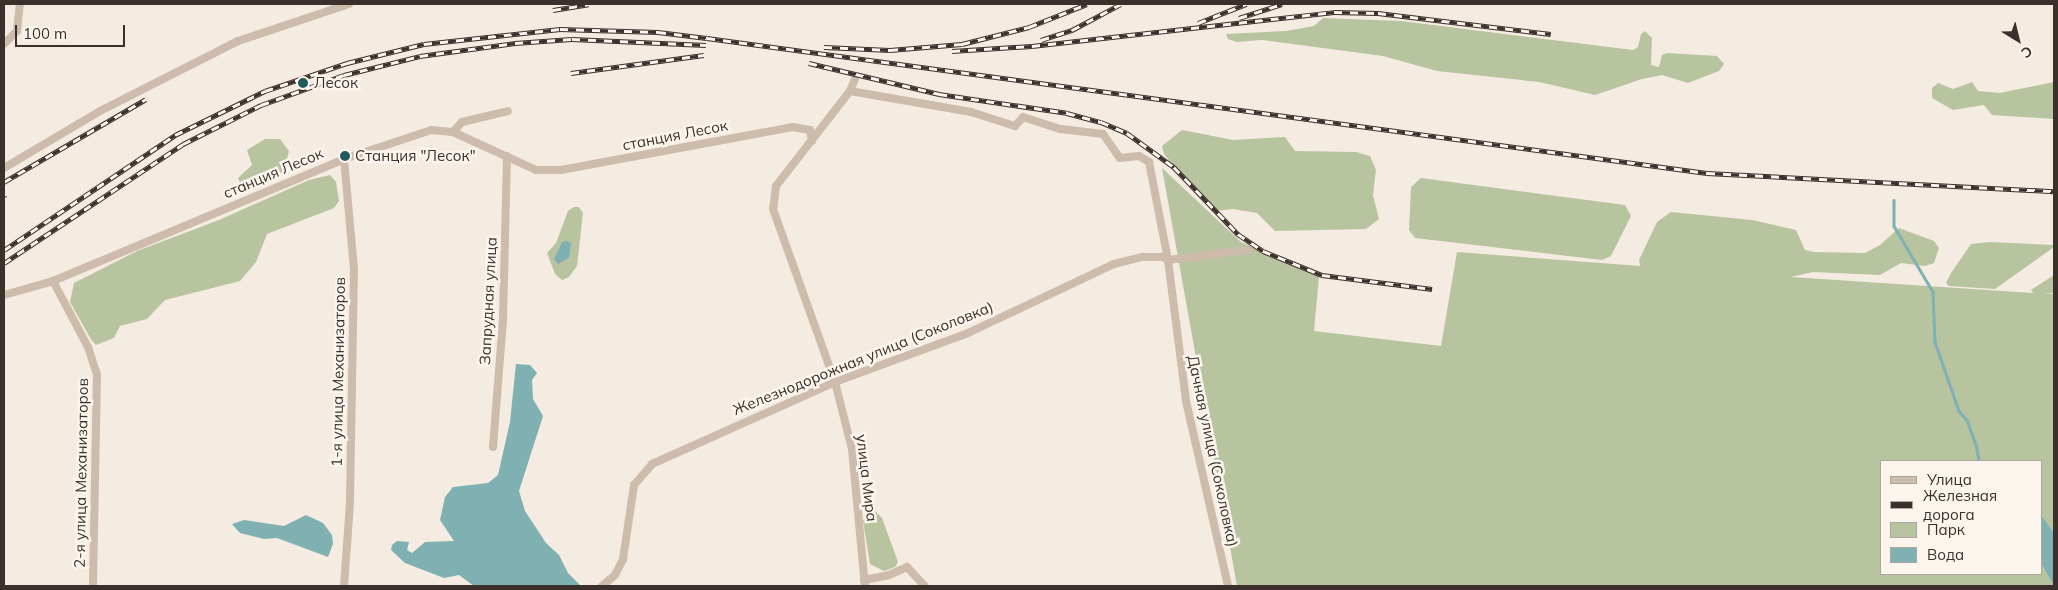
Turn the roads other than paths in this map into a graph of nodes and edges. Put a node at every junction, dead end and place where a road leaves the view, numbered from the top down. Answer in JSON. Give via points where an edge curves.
{"nodes":[{"id":1,"x":20,"y":4,"type":"edge"},
{"id":2,"x":349,"y":4,"type":"edge"},
{"id":3,"x":4,"y":44,"type":"edge"},
{"id":4,"x":855,"y":79,"type":"dead end"},
{"id":5,"x":850,"y":91,"type":"junction"},
{"id":6,"x":508,"y":111,"type":"dead end"},
{"id":7,"x":453,"y":132,"type":"junction"},
{"id":8,"x":812,"y":141,"type":"junction"},
{"id":9,"x":507,"y":156,"type":"junction"},
{"id":10,"x":344,"y":159,"type":"junction"},
{"id":11,"x":4,"y":168,"type":"edge"},
{"id":12,"x":1247,"y":250,"type":"dead end"},
{"id":13,"x":1168,"y":260,"type":"junction"},
{"id":14,"x":53,"y":281,"type":"junction"},
{"id":15,"x":4,"y":295,"type":"edge"},
{"id":16,"x":835,"y":382,"type":"junction"},
{"id":17,"x":493,"y":447,"type":"dead end"},
{"id":18,"x":865,"y":583,"type":"edge"},
{"id":19,"x":94,"y":586,"type":"edge"},
{"id":20,"x":345,"y":586,"type":"edge"},
{"id":21,"x":602,"y":586,"type":"edge"},
{"id":22,"x":925,"y":586,"type":"edge"},
{"id":23,"x":1228,"y":586,"type":"edge"}],
"edges":[{"from":1,"to":3,"type":"street","via":[[17,31]]},
{"from":2,"to":11,"type":"street","via":[[238,42],[100,111]]},
{"from":4,"to":5,"type":"street","name":"улица Мира"},
{"from":5,"to":8,"type":"street","name":"улица Мира"},
{"from":5,"to":13,"type":"street","name":"Дачная улица (Соколовка)","via":[[971,112],[1015,126],[1023,117],[1061,129],[1103,134],[1120,158],[1138,156],[1149,162]]},
{"from":6,"to":7,"type":"street","via":[[462,122]]},
{"from":7,"to":9,"type":"street","name":"станция Лесок"},
{"from":7,"to":10,"type":"street","name":"станция Лесок","via":[[431,130]]},
{"from":8,"to":9,"type":"street","name":"станция Лесок","via":[[810,130],[793,127],[560,170],[536,170]]},
{"from":8,"to":16,"type":"street","name":"улица Мира","via":[[776,186],[773,209]]},
{"from":9,"to":17,"type":"street","name":"Запрудная улица","via":[[503,320]]},
{"from":10,"to":14,"type":"street","name":"станция Лесок"},
{"from":10,"to":20,"type":"street","name":"1-я улица Механизаторов","via":[[354,269],[350,503]]},
{"from":12,"to":13,"type":"street","name":"Железнодорожная улица (Соколовка)"},
{"from":13,"to":16,"type":"street","name":"Железнодорожная улица (Соколовка)","via":[[1143,257],[1114,264],[968,333]]},
{"from":13,"to":23,"type":"street","name":"Дачная улица (Соколовка)","via":[[1186,401]]},
{"from":14,"to":15,"type":"street","name":"станция Лесок"},
{"from":14,"to":19,"type":"street","name":"2-я улица Механизаторов","via":[[88,347],[97,375]]},
{"from":16,"to":18,"type":"street","name":"улица Мира","via":[[852,448]]},
{"from":16,"to":21,"type":"street","name":"Железнодорожная улица (Соколовка)","via":[[666,456],[643,471],[634,485],[623,559],[615,574]]},
{"from":18,"to":22,"type":"street","name":"улица Мира","via":[[907,567]]}]}
